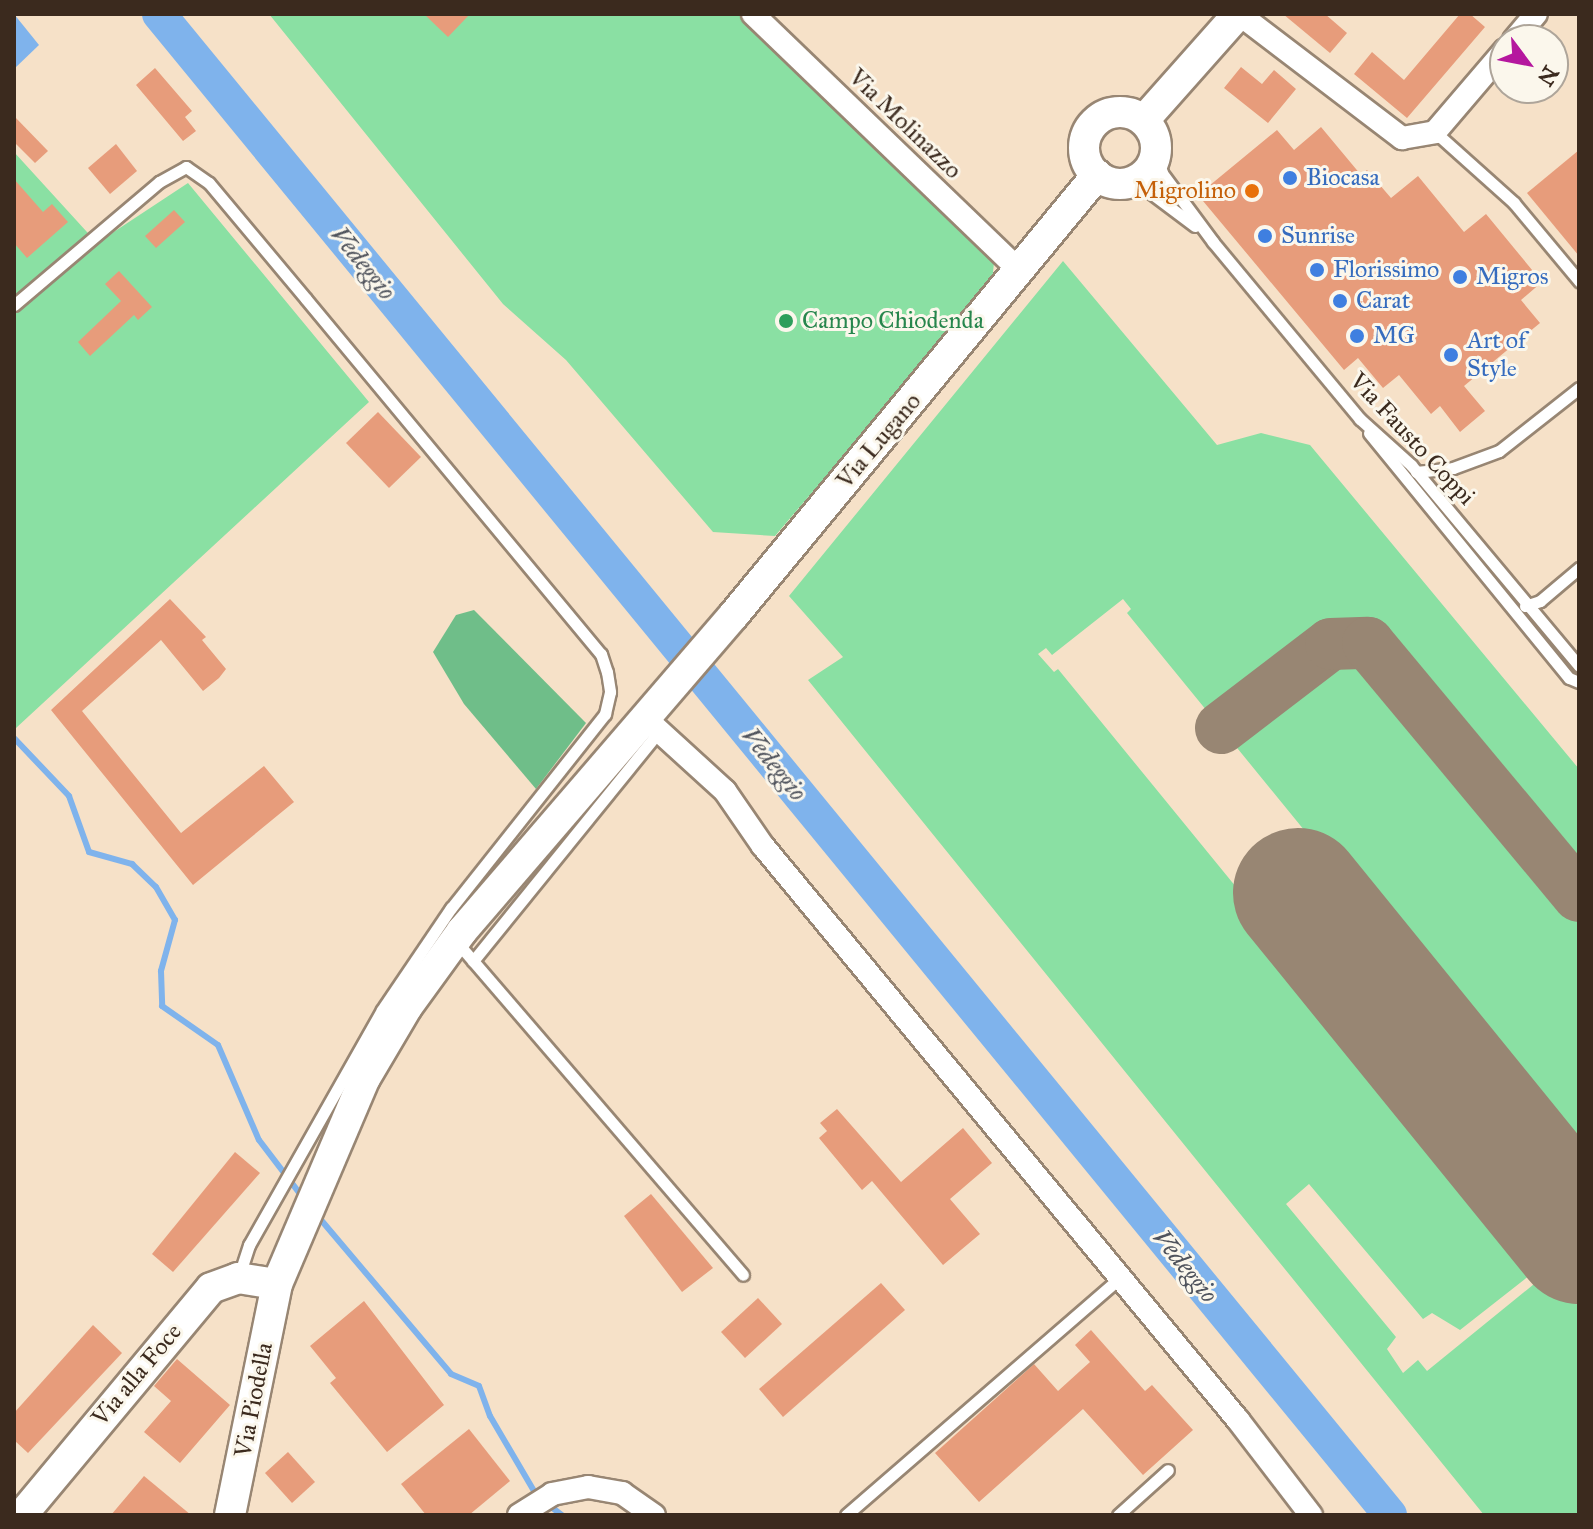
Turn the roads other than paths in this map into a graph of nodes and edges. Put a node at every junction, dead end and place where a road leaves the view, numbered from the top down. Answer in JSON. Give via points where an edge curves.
{"nodes":[{"id":1,"x":753,"y":14,"type":"edge"},
{"id":2,"x":1239,"y":14,"type":"edge"},
{"id":3,"x":1489,"y":69,"type":"edge"},
{"id":4,"x":1144,"y":120,"type":"junction"},
{"id":5,"x":1435,"y":132,"type":"junction"},
{"id":6,"x":1156,"y":154,"type":"junction"},
{"id":7,"x":1097,"y":175,"type":"junction"},
{"id":8,"x":1135,"y":181,"type":"junction"},
{"id":9,"x":1213,"y":242,"type":"junction"},
{"id":10,"x":1021,"y":272,"type":"junction"},
{"id":11,"x":1579,"y":281,"type":"edge"},
{"id":12,"x":14,"y":305,"type":"edge"},
{"id":13,"x":1579,"y":388,"type":"edge"},
{"id":14,"x":1360,"y":419,"type":"junction"},
{"id":15,"x":1416,"y":472,"type":"junction"},
{"id":16,"x":1444,"y":530,"type":"junction"},
{"id":17,"x":1579,"y":568,"type":"edge"},
{"id":18,"x":1529,"y":606,"type":"junction"},
{"id":19,"x":1579,"y":666,"type":"edge"},
{"id":20,"x":1579,"y":682,"type":"edge"},
{"id":21,"x":654,"y":718,"type":"junction"},
{"id":22,"x":464,"y":951,"type":"junction"},
{"id":23,"x":305,"y":1177,"type":"junction"},
{"id":24,"x":743,"y":1275,"type":"dead end"},
{"id":25,"x":238,"y":1278,"type":"junction"},
{"id":26,"x":1120,"y":1278,"type":"junction"},
{"id":27,"x":277,"y":1284,"type":"junction"},
{"id":28,"x":1168,"y":1470,"type":"dead end"},
{"id":29,"x":524,"y":1511,"type":"edge"},
{"id":30,"x":22,"y":1515,"type":"edge"},
{"id":31,"x":230,"y":1515,"type":"edge"},
{"id":32,"x":654,"y":1515,"type":"edge"},
{"id":33,"x":846,"y":1515,"type":"edge"},
{"id":34,"x":1118,"y":1515,"type":"edge"},
{"id":35,"x":1311,"y":1515,"type":"edge"}],
"edges":[{"from":1,"to":10,"type":"street","name":"Via Molinazzo"},
{"from":2,"to":4,"type":"main road"},
{"from":2,"to":5,"type":"street","via":[[1402,138]]},
{"from":3,"to":5,"type":"street"},
{"from":4,"to":6,"type":"main road","via":[[1156,141]]},
{"from":4,"to":7,"type":"main road","via":[[1120,112],[1097,120],[1085,141],[1089,166]]},
{"from":5,"to":11,"type":"lane","via":[[1514,203]]},
{"from":6,"to":8,"type":"main road","via":[[1152,166]]},
{"from":6,"to":9,"type":"lane","name":"Via Fausto Coppi","via":[[1162,173]]},
{"from":7,"to":8,"type":"main road","via":[[1115,184]]},
{"from":7,"to":10,"type":"main road","name":"Via Lugano"},
{"from":8,"to":9,"type":"lane","name":"Via Fausto Coppi"},
{"from":9,"to":14,"type":"lane","name":"Via Fausto Coppi"},
{"from":10,"to":21,"type":"main road","name":"Via Lugano"},
{"from":12,"to":23,"type":"lane","via":[[159,182],[186,167],[209,183],[601,654],[610,692],[605,714],[451,908],[382,1010]]},
{"from":13,"to":15,"type":"lane","via":[[1499,451],[1453,468]]},
{"from":14,"to":15,"type":"lane","name":"Via Fausto Coppi"},
{"from":14,"to":16,"type":"lane","via":[[1386,460]]},
{"from":15,"to":18,"type":"lane","name":"Via Fausto Coppi"},
{"from":16,"to":18,"type":"lane","via":[[1513,600]]},
{"from":16,"to":20,"type":"lane","via":[[1569,678]]},
{"from":17,"to":18,"type":"lane"},
{"from":18,"to":19,"type":"lane","name":"Via Fausto Coppi"},
{"from":21,"to":22,"type":"main road","name":"Via Lugano"},
{"from":21,"to":26,"type":"street","via":[[725,791],[763,846]]},
{"from":22,"to":23,"type":"main road","name":"Via Piodella","via":[[365,1078]]},
{"from":22,"to":24,"type":"lane"},
{"from":23,"to":25,"type":"lane","via":[[282,1190],[249,1245]]},
{"from":23,"to":27,"type":"main road","name":"Via Piodella","via":[[302,1216]]},
{"from":25,"to":27,"type":"main road"},
{"from":25,"to":30,"type":"main road","name":"Via alla Foce","via":[[211,1288]]},
{"from":26,"to":33,"type":"lane"},
{"from":26,"to":35,"type":"street"},
{"from":27,"to":31,"type":"main road","name":"Via Piodella"},
{"from":28,"to":34,"type":"lane"},
{"from":29,"to":32,"type":"street","via":[[552,1494],[588,1487],[622,1493]]}]}
